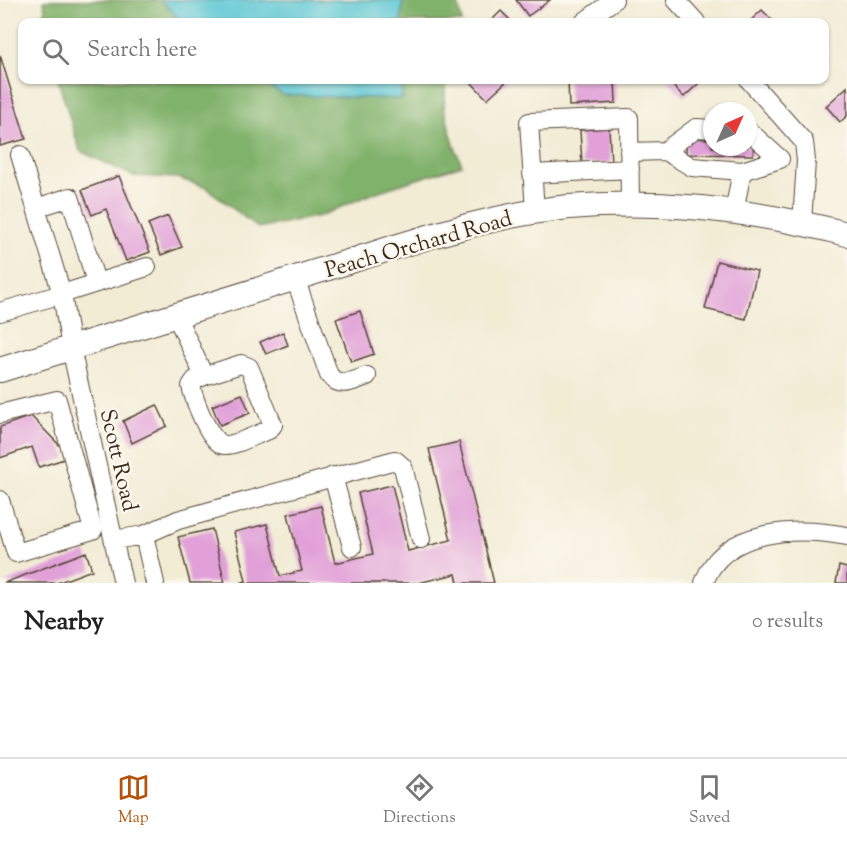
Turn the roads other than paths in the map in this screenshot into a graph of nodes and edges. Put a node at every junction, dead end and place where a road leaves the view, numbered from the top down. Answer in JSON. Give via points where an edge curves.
{"nodes":[{"id":1,"x":614,"y":0,"type":"edge"},
{"id":2,"x":676,"y":0,"type":"edge"},
{"id":3,"x":589,"y":18,"type":"edge"},
{"id":4,"x":692,"y":18,"type":"edge"},
{"id":5,"x":753,"y":84,"type":"edge"},
{"id":6,"x":703,"y":128,"type":"edge"},
{"id":7,"x":757,"y":138,"type":"edge"},
{"id":8,"x":665,"y":151,"type":"junction"},
{"id":9,"x":20,"y":155,"type":"dead end"},
{"id":10,"x":780,"y":159,"type":"junction"},
{"id":11,"x":629,"y":161,"type":"junction"},
{"id":12,"x":806,"y":161,"type":"junction"},
{"id":13,"x":742,"y":171,"type":"junction"},
{"id":14,"x":532,"y":174,"type":"junction"},
{"id":15,"x":630,"y":205,"type":"junction"},
{"id":16,"x":36,"y":208,"type":"junction"},
{"id":17,"x":535,"y":211,"type":"junction"},
{"id":18,"x":734,"y":212,"type":"junction"},
{"id":19,"x":802,"y":223,"type":"junction"},
{"id":20,"x":847,"y":234,"type":"edge"},
{"id":21,"x":147,"y":267,"type":"dead end"},
{"id":22,"x":295,"y":278,"type":"junction"},
{"id":23,"x":96,"y":282,"type":"junction"},
{"id":24,"x":62,"y":294,"type":"junction"},
{"id":25,"x":0,"y":312,"type":"edge"},
{"id":26,"x":176,"y":315,"type":"junction"},
{"id":27,"x":71,"y":348,"type":"junction"},
{"id":28,"x":0,"y":370,"type":"edge"},
{"id":29,"x":204,"y":376,"type":"junction"},
{"id":30,"x":367,"y":376,"type":"dead end"},
{"id":31,"x":0,"y":414,"type":"edge"},
{"id":32,"x":99,"y":474,"type":"junction"},
{"id":33,"x":333,"y":476,"type":"junction"},
{"id":34,"x":80,"y":479,"type":"junction"},
{"id":35,"x":0,"y":500,"type":"edge"},
{"id":36,"x":144,"y":535,"type":"junction"},
{"id":37,"x":847,"y":536,"type":"edge"},
{"id":38,"x":421,"y":539,"type":"dead end"},
{"id":39,"x":114,"y":540,"type":"junction"},
{"id":40,"x":352,"y":548,"type":"dead end"},
{"id":41,"x":123,"y":583,"type":"edge"},
{"id":42,"x":155,"y":583,"type":"edge"},
{"id":43,"x":704,"y":583,"type":"edge"}],
"edges":[{"from":1,"to":3,"type":"street"},
{"from":2,"to":4,"type":"street"},
{"from":5,"to":12,"type":"street","via":[[804,142]]},
{"from":6,"to":8,"type":"street","via":[[696,128]]},
{"from":7,"to":10,"type":"street"},
{"from":8,"to":11,"type":"street"},
{"from":8,"to":13,"type":"street","via":[[692,167]]},
{"from":9,"to":16,"type":"street","name":"Scott Road"},
{"from":10,"to":12,"type":"street"},
{"from":10,"to":13,"type":"street"},
{"from":11,"to":14,"type":"street"},
{"from":11,"to":14,"type":"street","via":[[628,118],[529,122]]},
{"from":11,"to":15,"type":"street"},
{"from":12,"to":19,"type":"street"},
{"from":13,"to":18,"type":"street"},
{"from":14,"to":17,"type":"street"},
{"from":15,"to":17,"type":"main road","name":"Peach Orchard Road"},
{"from":15,"to":18,"type":"main road","name":"Peach Orchard Road"},
{"from":16,"to":23,"type":"street","via":[[70,197]]},
{"from":16,"to":24,"type":"street","name":"Scott Road"},
{"from":17,"to":22,"type":"main road","name":"Peach Orchard Road","via":[[490,220]]},
{"from":18,"to":19,"type":"main road","name":"Peach Orchard Road"},
{"from":19,"to":20,"type":"main road","name":"Peach Orchard Road"},
{"from":21,"to":23,"type":"street"},
{"from":22,"to":26,"type":"main road","name":"Peach Orchard Road"},
{"from":22,"to":30,"type":"street","via":[[329,375],[342,384]]},
{"from":23,"to":24,"type":"street"},
{"from":24,"to":25,"type":"street"},
{"from":24,"to":27,"type":"street","name":"Scott Road"},
{"from":26,"to":27,"type":"main road","name":"Peach Orchard Road"},
{"from":26,"to":29,"type":"street"},
{"from":27,"to":28,"type":"main road","name":"Peach Orchard Road"},
{"from":27,"to":32,"type":"street","name":"Scott Road"},
{"from":29,"to":29,"type":"street","via":[[191,386],[212,439],[220,445],[269,430],[273,425],[249,367],[241,364]]},
{"from":31,"to":34,"type":"street","via":[[57,400]]},
{"from":32,"to":34,"type":"street"},
{"from":32,"to":39,"type":"street","name":"Scott Road"},
{"from":33,"to":36,"type":"street","via":[[178,520]]},
{"from":33,"to":38,"type":"street","via":[[395,460],[403,467]]},
{"from":33,"to":40,"type":"street"},
{"from":34,"to":35,"type":"street","via":[[93,530],[16,553]]},
{"from":36,"to":39,"type":"street"},
{"from":36,"to":42,"type":"street"},
{"from":37,"to":43,"type":"street","via":[[819,531],[780,532],[739,543],[714,564]]},
{"from":39,"to":41,"type":"street","name":"Scott Road"}]}
